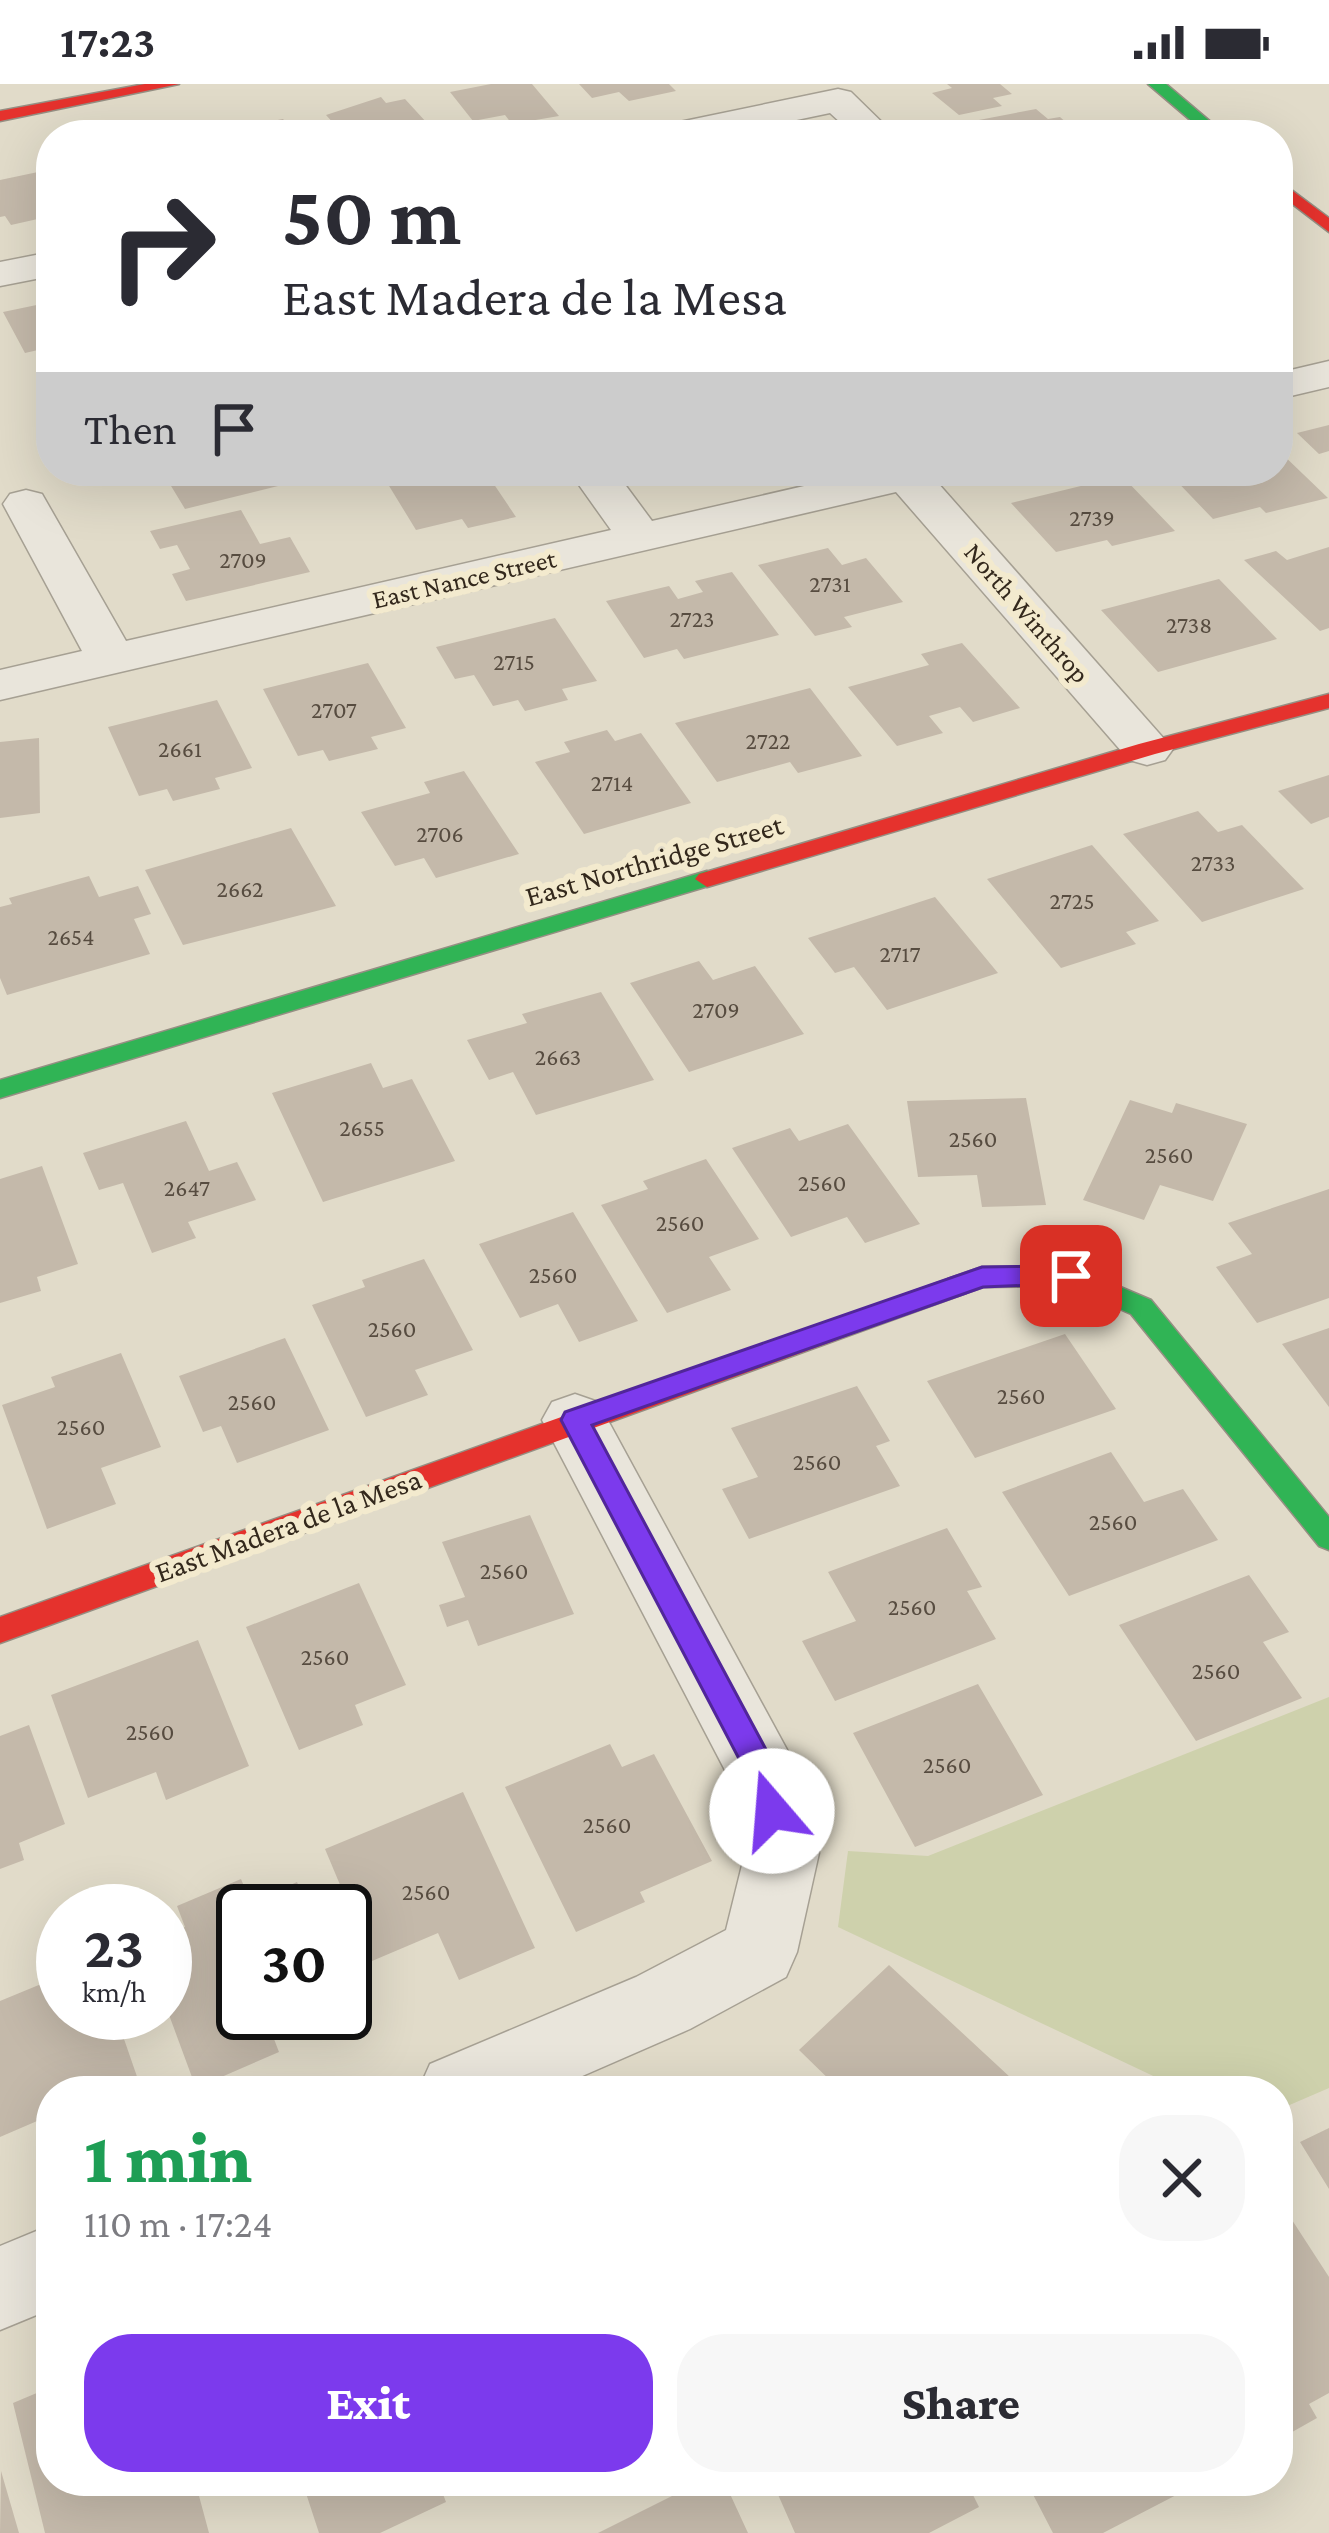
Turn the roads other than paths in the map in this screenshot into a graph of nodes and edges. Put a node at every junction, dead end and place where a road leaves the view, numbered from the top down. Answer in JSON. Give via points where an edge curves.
{"nodes":[{"id":1,"x":171,"y":84,"type":"edge"},
{"id":2,"x":1156,"y":84,"type":"edge"},
{"id":3,"x":0,"y":116,"type":"edge"},
{"id":4,"x":742,"y":120,"type":"edge"},
{"id":5,"x":860,"y":120,"type":"edge"},
{"id":6,"x":1200,"y":120,"type":"edge"},
{"id":7,"x":1293,"y":197,"type":"edge"},
{"id":8,"x":1329,"y":227,"type":"edge"},
{"id":9,"x":36,"y":267,"type":"edge"},
{"id":10,"x":0,"y":274,"type":"edge"},
{"id":11,"x":1329,"y":374,"type":"edge"},
{"id":12,"x":1293,"y":382,"type":"edge"},
{"id":13,"x":603,"y":486,"type":"edge"},
{"id":14,"x":866,"y":486,"type":"edge"},
{"id":15,"x":928,"y":486,"type":"edge"},
{"id":16,"x":26,"y":504,"type":"dead end"},
{"id":17,"x":641,"y":538,"type":"junction"},
{"id":18,"x":112,"y":661,"type":"junction"},
{"id":19,"x":0,"y":686,"type":"edge"},
{"id":20,"x":1329,"y":701,"type":"edge"},
{"id":21,"x":1147,"y":749,"type":"junction"},
{"id":22,"x":0,"y":1089,"type":"edge"},
{"id":23,"x":575,"y":1420,"type":"junction"},
{"id":24,"x":1329,"y":1538,"type":"edge"},
{"id":25,"x":0,"y":1630,"type":"edge"},
{"id":26,"x":493,"y":2076,"type":"edge"},
{"id":27,"x":36,"y":2272,"type":"edge"},
{"id":28,"x":0,"y":2288,"type":"edge"}],
"edges":[{"from":1,"to":3,"type":"street"},
{"from":2,"to":6,"type":"street"},
{"from":4,"to":5,"type":"street","via":[[838,100]]},
{"from":7,"to":8,"type":"street"},
{"from":9,"to":10,"type":"street"},
{"from":11,"to":12,"type":"street"},
{"from":13,"to":17,"type":"street"},
{"from":14,"to":17,"type":"street","name":"East Nance Street"},
{"from":15,"to":21,"type":"street","name":"North Winthrop"},
{"from":16,"to":18,"type":"street"},
{"from":17,"to":18,"type":"street","name":"East Nance Street"},
{"from":18,"to":19,"type":"street","name":"East Nance Street"},
{"from":20,"to":21,"type":"street","name":"East Northridge Street"},
{"from":21,"to":22,"type":"street","name":"East Northridge Street"},
{"from":23,"to":24,"type":"street","name":"East Madera de la Mesa","via":[[982,1277],[1071,1276],[1141,1307]]},
{"from":23,"to":25,"type":"street","name":"East Madera de la Mesa"},
{"from":23,"to":26,"type":"street","via":[[761,1770],[782,1852],[759,1952]]},
{"from":27,"to":28,"type":"street"}]}
